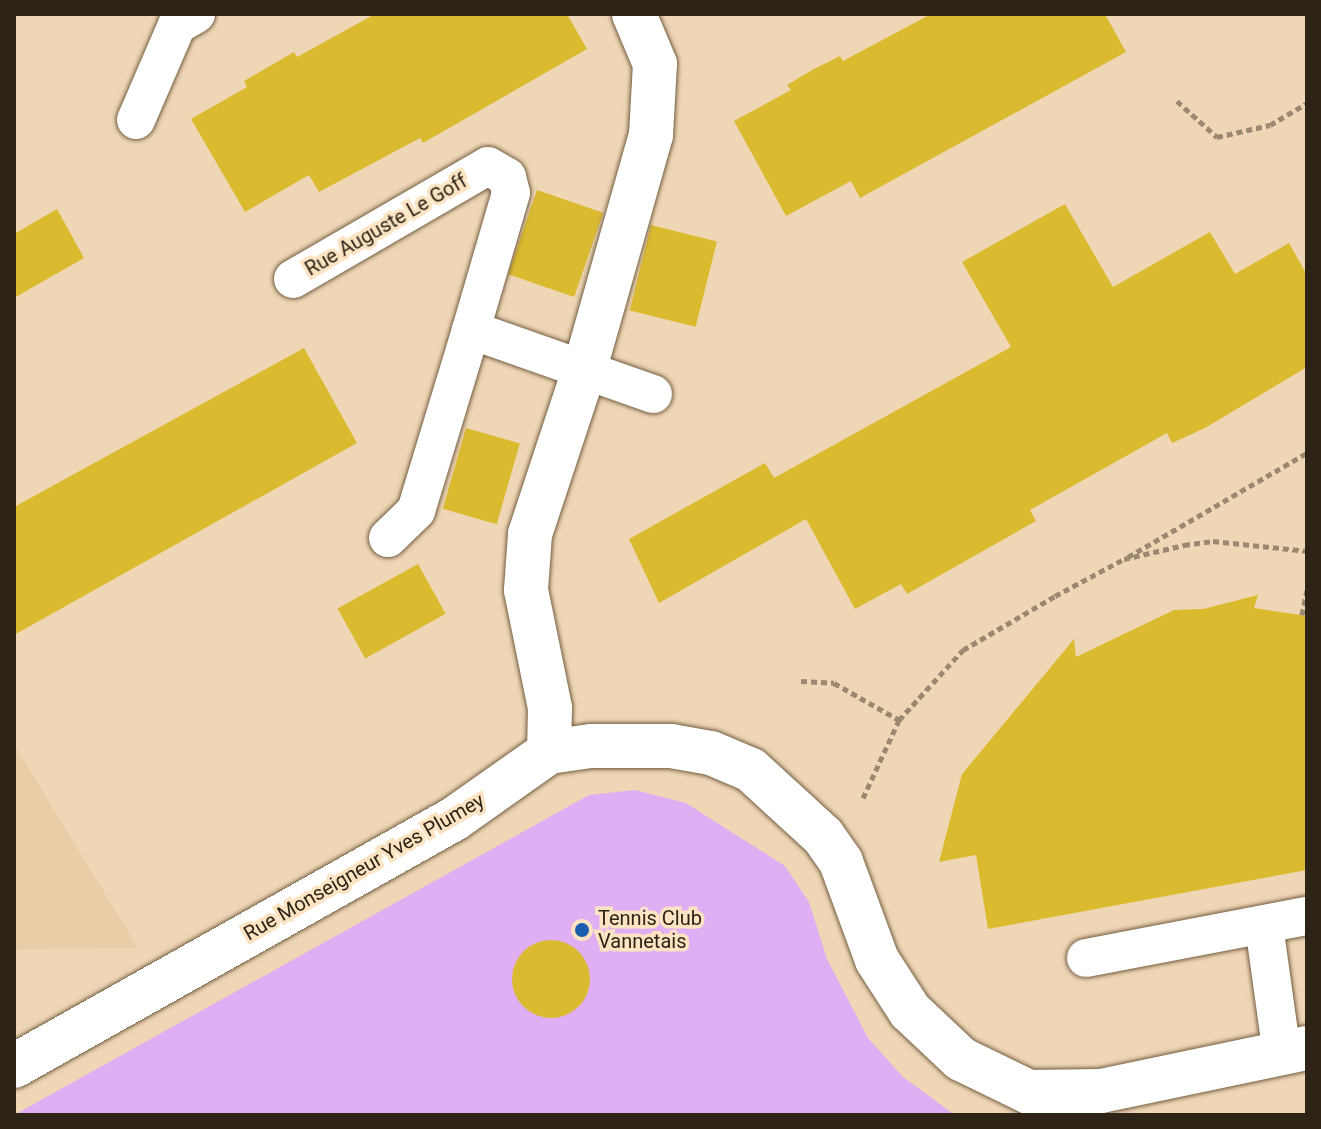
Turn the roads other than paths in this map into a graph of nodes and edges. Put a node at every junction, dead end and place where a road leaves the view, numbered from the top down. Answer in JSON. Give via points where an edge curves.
{"nodes":[{"id":1,"x":196,"y":14,"type":"edge"},
{"id":2,"x":634,"y":14,"type":"edge"},
{"id":3,"x":136,"y":120,"type":"dead end"},
{"id":4,"x":293,"y":279,"type":"dead end"},
{"id":5,"x":471,"y":330,"type":"junction"},
{"id":6,"x":585,"y":368,"type":"junction"},
{"id":7,"x":653,"y":394,"type":"dead end"},
{"id":8,"x":388,"y":538,"type":"dead end"},
{"id":9,"x":549,"y":752,"type":"junction"},
{"id":10,"x":1307,"y":916,"type":"edge"},
{"id":11,"x":1264,"y":925,"type":"junction"},
{"id":12,"x":1086,"y":958,"type":"dead end"},
{"id":13,"x":1294,"y":1051,"type":"edge"},
{"id":14,"x":14,"y":1066,"type":"edge"}],
"edges":[{"from":1,"to":3,"type":"lane","via":[[177,25]]},
{"from":2,"to":6,"type":"street","via":[[655,64],[656,99],[651,135]]},
{"from":4,"to":5,"type":"lane","name":"Rue Auguste Le Goff","via":[[488,166],[507,177],[511,193]]},
{"from":5,"to":6,"type":"lane"},
{"from":5,"to":8,"type":"lane","name":"Rue Auguste Le Goff","via":[[416,511]]},
{"from":6,"to":7,"type":"lane"},
{"from":6,"to":9,"type":"street","via":[[530,534],[526,590],[550,708]]},
{"from":9,"to":13,"type":"street","name":"Rue Monseigneur Yves Plumey","via":[[671,746],[711,753],[751,770],[823,836],[841,862],[877,960],[910,1011],[961,1059],[1029,1092],[1101,1091]]},
{"from":9,"to":14,"type":"street","name":"Rue Monseigneur Yves Plumey","via":[[454,819]]},
{"from":10,"to":11,"type":"lane"},
{"from":11,"to":12,"type":"lane"},
{"from":11,"to":13,"type":"lane","name":"Rue Monseigneur Yves Plumey"}]}
